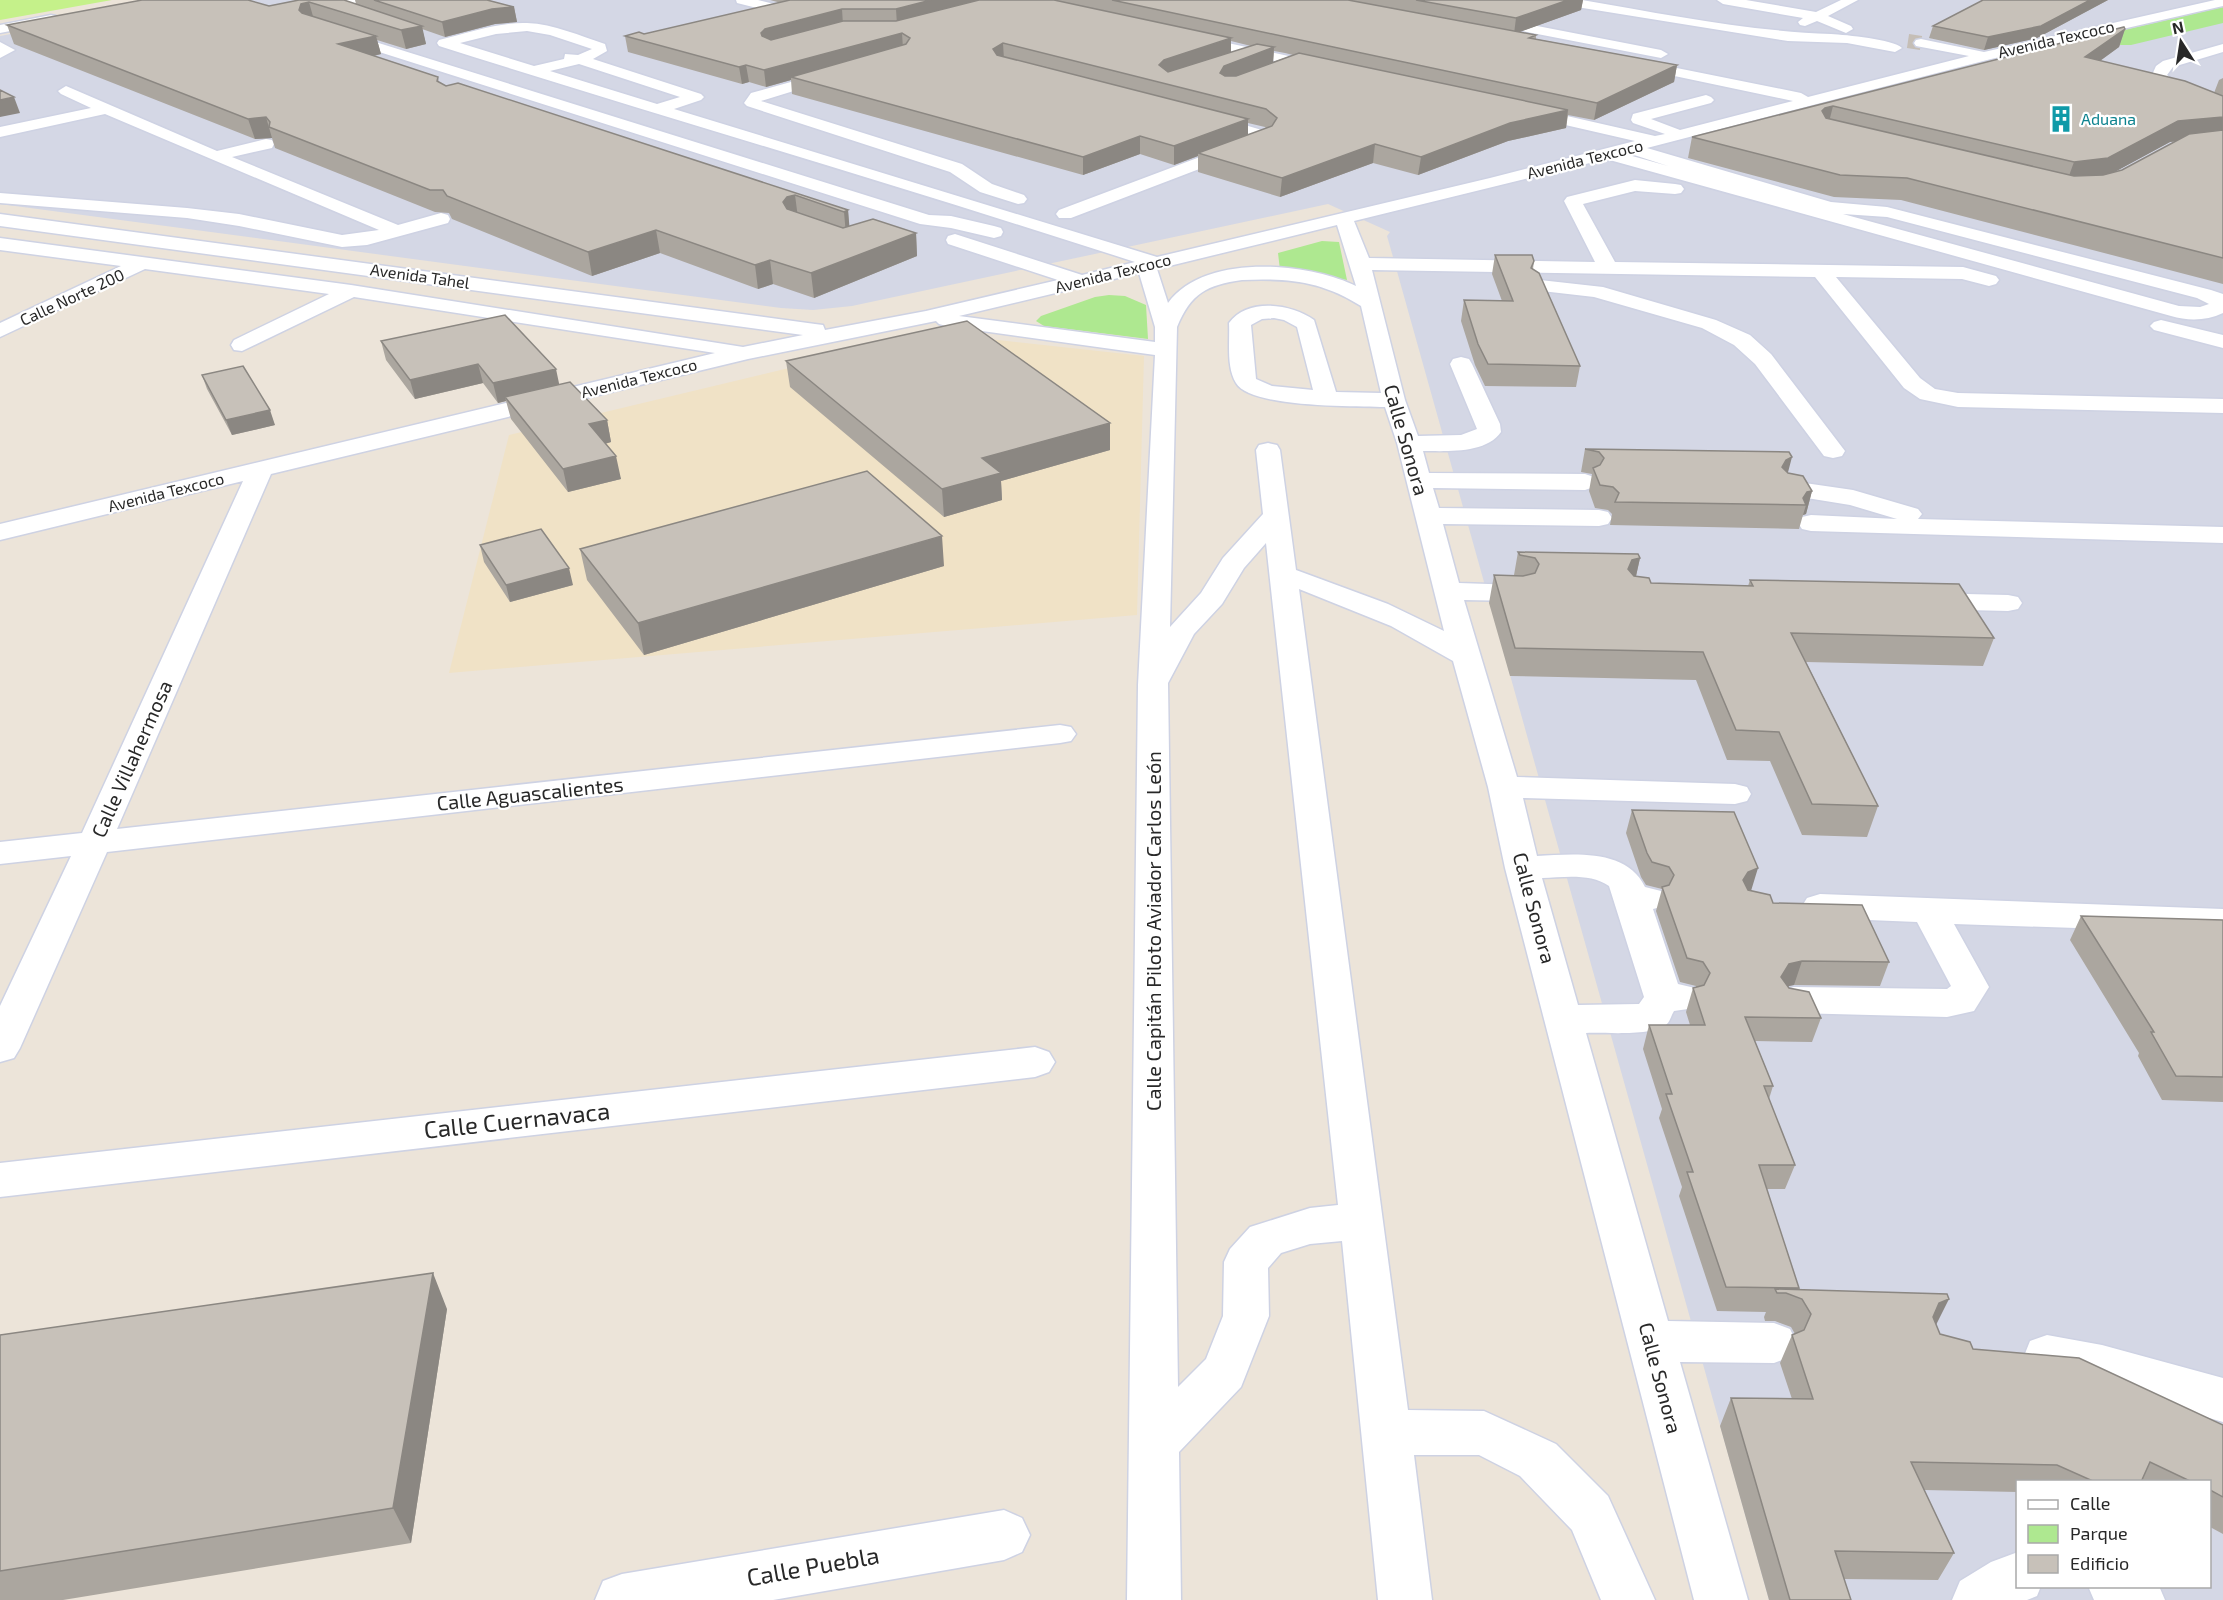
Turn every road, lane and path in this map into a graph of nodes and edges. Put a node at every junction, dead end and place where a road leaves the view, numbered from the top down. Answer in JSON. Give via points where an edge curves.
{"nodes":[{"id":1,"x":362,"y":0,"type":"edge"},
{"id":2,"x":742,"y":0,"type":"edge"},
{"id":3,"x":1413,"y":0,"type":"edge"},
{"id":4,"x":1558,"y":0,"type":"edge"},
{"id":5,"x":1723,"y":0,"type":"edge"},
{"id":6,"x":1852,"y":0,"type":"edge"},
{"id":7,"x":2215,"y":2,"type":"edge"},
{"id":8,"x":786,"y":11,"type":"junction"},
{"id":9,"x":67,"y":16,"type":"edge"},
{"id":10,"x":1816,"y":16,"type":"junction"},
{"id":11,"x":756,"y":17,"type":"edge"},
{"id":12,"x":829,"y":21,"type":"edge"},
{"id":13,"x":381,"y":22,"type":"edge"},
{"id":14,"x":0,"y":29,"type":"edge"},
{"id":15,"x":324,"y":30,"type":"edge"},
{"id":16,"x":486,"y":34,"type":"junction"},
{"id":17,"x":1175,"y":35,"type":"edge"},
{"id":18,"x":1779,"y":36,"type":"junction"},
{"id":19,"x":517,"y":42,"type":"dead end"},
{"id":20,"x":1908,"y":45,"type":"junction"},
{"id":21,"x":0,"y":46,"type":"edge"},
{"id":22,"x":2223,"y":48,"type":"edge"},
{"id":23,"x":548,"y":51,"type":"dead end"},
{"id":24,"x":1256,"y":53,"type":"junction"},
{"id":25,"x":0,"y":54,"type":"edge"},
{"id":26,"x":1989,"y":54,"type":"junction"},
{"id":27,"x":1680,"y":57,"type":"dead end"},
{"id":28,"x":579,"y":60,"type":"junction"},
{"id":29,"x":1614,"y":60,"type":"edge"},
{"id":30,"x":1232,"y":61,"type":"edge"},
{"id":31,"x":1967,"y":61,"type":"junction"},
{"id":32,"x":1298,"y":62,"type":"junction"},
{"id":33,"x":853,"y":69,"type":"edge"},
{"id":34,"x":532,"y":71,"type":"junction"},
{"id":35,"x":1273,"y":71,"type":"edge"},
{"id":36,"x":1344,"y":72,"type":"edge"},
{"id":37,"x":500,"y":86,"type":"junction"},
{"id":38,"x":66,"y":91,"type":"dead end"},
{"id":39,"x":470,"y":94,"type":"edge"},
{"id":40,"x":1706,"y":100,"type":"dead end"},
{"id":41,"x":1807,"y":100,"type":"junction"},
{"id":42,"x":659,"y":108,"type":"junction"},
{"id":43,"x":1506,"y":108,"type":"edge"},
{"id":44,"x":106,"y":109,"type":"junction"},
{"id":45,"x":21,"y":110,"type":"dead end"},
{"id":46,"x":2223,"y":112,"type":"edge"},
{"id":47,"x":1189,"y":114,"type":"edge"},
{"id":48,"x":0,"y":126,"type":"edge"},
{"id":49,"x":0,"y":132,"type":"edge"},
{"id":50,"x":1680,"y":133,"type":"junction"},
{"id":51,"x":1656,"y":141,"type":"junction"},
{"id":52,"x":266,"y":144,"type":"edge"},
{"id":53,"x":1630,"y":148,"type":"junction"},
{"id":54,"x":1606,"y":154,"type":"junction"},
{"id":55,"x":215,"y":156,"type":"junction"},
{"id":56,"x":1700,"y":176,"type":"junction"},
{"id":57,"x":0,"y":198,"type":"edge"},
{"id":58,"x":1823,"y":210,"type":"junction"},
{"id":59,"x":187,"y":213,"type":"junction"},
{"id":60,"x":1065,"y":214,"type":"junction"},
{"id":61,"x":1344,"y":218,"type":"junction"},
{"id":62,"x":0,"y":219,"type":"edge"},
{"id":63,"x":441,"y":219,"type":"edge"},
{"id":64,"x":924,"y":219,"type":"junction"},
{"id":65,"x":1100,"y":225,"type":"dead end"},
{"id":66,"x":889,"y":229,"type":"edge"},
{"id":67,"x":397,"y":231,"type":"junction"},
{"id":68,"x":110,"y":234,"type":"junction"},
{"id":69,"x":1012,"y":238,"type":"dead end"},
{"id":70,"x":1844,"y":238,"type":"dead end"},
{"id":71,"x":154,"y":240,"type":"junction"},
{"id":72,"x":0,"y":244,"type":"edge"},
{"id":73,"x":1032,"y":246,"type":"dead end"},
{"id":74,"x":1898,"y":254,"type":"dead end"},
{"id":75,"x":1146,"y":261,"type":"junction"},
{"id":76,"x":143,"y":263,"type":"junction"},
{"id":77,"x":1607,"y":266,"type":"junction"},
{"id":78,"x":1081,"y":268,"type":"junction"},
{"id":79,"x":1821,"y":271,"type":"junction"},
{"id":80,"x":1963,"y":273,"type":"junction"},
{"id":81,"x":1372,"y":285,"type":"junction"},
{"id":82,"x":1518,"y":286,"type":"edge"},
{"id":83,"x":351,"y":291,"type":"junction"},
{"id":84,"x":926,"y":317,"type":"junction"},
{"id":85,"x":0,"y":331,"type":"edge"},
{"id":86,"x":841,"y":333,"type":"junction"},
{"id":87,"x":1166,"y":339,"type":"junction"},
{"id":88,"x":2223,"y":342,"type":"edge"},
{"id":89,"x":242,"y":345,"type":"dead end"},
{"id":90,"x":748,"y":352,"type":"junction"},
{"id":91,"x":1461,"y":364,"type":"dead end"},
{"id":92,"x":1326,"y":397,"type":"junction"},
{"id":93,"x":1394,"y":400,"type":"junction"},
{"id":94,"x":2223,"y":406,"type":"edge"},
{"id":95,"x":1409,"y":443,"type":"junction"},
{"id":96,"x":1268,"y":450,"type":"dead end"},
{"id":97,"x":1833,"y":451,"type":"dead end"},
{"id":98,"x":261,"y":469,"type":"junction"},
{"id":99,"x":1419,"y":480,"type":"junction"},
{"id":100,"x":1585,"y":482,"type":"edge"},
{"id":101,"x":1791,"y":489,"type":"edge"},
{"id":102,"x":1276,"y":515,"type":"junction"},
{"id":103,"x":1428,"y":516,"type":"junction"},
{"id":104,"x":1599,"y":518,"type":"edge"},
{"id":105,"x":1811,"y":522,"type":"edge"},
{"id":106,"x":1963,"y":529,"type":"junction"},
{"id":107,"x":0,"y":532,"type":"edge"},
{"id":108,"x":2223,"y":535,"type":"edge"},
{"id":109,"x":1284,"y":575,"type":"junction"},
{"id":110,"x":1447,"y":591,"type":"junction"},
{"id":111,"x":1518,"y":593,"type":"edge"},
{"id":112,"x":1901,"y":601,"type":"edge"},
{"id":113,"x":2008,"y":603,"type":"dead end"},
{"id":114,"x":1466,"y":657,"type":"junction"},
{"id":115,"x":1153,"y":685,"type":"junction"},
{"id":116,"x":1060,"y":734,"type":"dead end"},
{"id":117,"x":1504,"y":787,"type":"junction"},
{"id":118,"x":1735,"y":794,"type":"dead end"},
{"id":119,"x":94,"y":843,"type":"junction"},
{"id":120,"x":0,"y":853,"type":"edge"},
{"id":121,"x":1522,"y":868,"type":"junction"},
{"id":122,"x":1791,"y":905,"type":"edge"},
{"id":123,"x":1929,"y":911,"type":"junction"},
{"id":124,"x":2223,"y":921,"type":"edge"},
{"id":125,"x":1794,"y":1000,"type":"edge"},
{"id":126,"x":1564,"y":1019,"type":"junction"},
{"id":127,"x":0,"y":1048,"type":"edge"},
{"id":128,"x":1035,"y":1062,"type":"dead end"},
{"id":129,"x":0,"y":1180,"type":"edge"},
{"id":130,"x":1360,"y":1221,"type":"junction"},
{"id":131,"x":1650,"y":1341,"type":"junction"},
{"id":132,"x":1774,"y":1343,"type":"dead end"},
{"id":133,"x":2001,"y":1352,"type":"edge"},
{"id":134,"x":2223,"y":1400,"type":"edge"},
{"id":135,"x":1387,"y":1432,"type":"junction"},
{"id":136,"x":1155,"y":1442,"type":"junction"},
{"id":137,"x":1004,"y":1535,"type":"dead end"},
{"id":138,"x":2016,"y":1578,"type":"edge"},
{"id":139,"x":2116,"y":1588,"type":"edge"},
{"id":140,"x":622,"y":1600,"type":"edge"},
{"id":141,"x":1154,"y":1600,"type":"edge"},
{"id":142,"x":1405,"y":1600,"type":"edge"},
{"id":143,"x":1628,"y":1600,"type":"edge"},
{"id":144,"x":1721,"y":1600,"type":"edge"},
{"id":145,"x":1979,"y":1600,"type":"edge"},
{"id":146,"x":2138,"y":1600,"type":"edge"}],
"edges":[{"from":1,"to":13,"type":"street","via":[[339,8]]},
{"from":2,"to":8,"type":"street"},
{"from":3,"to":27,"type":"street","via":[[1596,43]]},
{"from":4,"to":18,"type":"street"},
{"from":5,"to":10,"type":"street"},
{"from":6,"to":10,"type":"street"},
{"from":7,"to":26,"type":"street","name":"Avenida Texcoco"},
{"from":8,"to":11,"type":"street"},
{"from":8,"to":12,"type":"street"},
{"from":9,"to":14,"type":"street"},
{"from":10,"to":18,"type":"street"},
{"from":10,"to":20,"type":"street","via":[[1844,28]]},
{"from":15,"to":37,"type":"street"},
{"from":16,"to":19,"type":"street"},
{"from":16,"to":28,"type":"street","via":[[528,27],[600,47],[600,51]]},
{"from":16,"to":34,"type":"street","via":[[439,42]]},
{"from":17,"to":24,"type":"street"},
{"from":18,"to":20,"type":"street"},
{"from":20,"to":26,"type":"street"},
{"from":20,"to":31,"type":"street"},
{"from":21,"to":25,"type":"street","via":[[8,50]]},
{"from":22,"to":46,"type":"street","via":[[2168,64],[2159,75],[2164,83],[2184,95]]},
{"from":23,"to":28,"type":"street"},
{"from":24,"to":30,"type":"street"},
{"from":24,"to":32,"type":"street"},
{"from":26,"to":31,"type":"street","name":"Avenida Texcoco"},
{"from":28,"to":34,"type":"street"},
{"from":28,"to":42,"type":"street","via":[[696,97]]},
{"from":29,"to":41,"type":"street"},
{"from":31,"to":41,"type":"street","name":"Avenida Texcoco"},
{"from":32,"to":35,"type":"street"},
{"from":32,"to":36,"type":"street"},
{"from":33,"to":60,"type":"street","via":[[756,96],[752,103],[956,168],[986,188]]},
{"from":34,"to":42,"type":"street"},
{"from":37,"to":39,"type":"street"},
{"from":37,"to":64,"type":"street"},
{"from":38,"to":44,"type":"street"},
{"from":40,"to":50,"type":"street","via":[[1639,117]]},
{"from":41,"to":50,"type":"street","name":"Avenida Texcoco"},
{"from":42,"to":75,"type":"street"},
{"from":43,"to":51,"type":"street"},
{"from":44,"to":49,"type":"street"},
{"from":44,"to":55,"type":"street"},
{"from":45,"to":48,"type":"street","via":[[38,116]]},
{"from":47,"to":60,"type":"street","via":[[1266,136]]},
{"from":50,"to":51,"type":"street","name":"Avenida Texcoco"},
{"from":51,"to":53,"type":"street","name":"Avenida Texcoco"},
{"from":52,"to":55,"type":"street"},
{"from":53,"to":54,"type":"street","name":"Avenida Texcoco"},
{"from":53,"to":56,"type":"street"},
{"from":54,"to":56,"type":"street"},
{"from":54,"to":61,"type":"street","name":"Avenida Texcoco"},
{"from":55,"to":67,"type":"street"},
{"from":56,"to":58,"type":"street"},
{"from":57,"to":59,"type":"street"},
{"from":58,"to":58,"type":"street","via":[[2178,312],[2198,315],[2220,306],[2219,300],[2204,294],[1887,212]]},
{"from":59,"to":67,"type":"street","via":[[342,242]]},
{"from":59,"to":68,"type":"street"},
{"from":59,"to":71,"type":"street","via":[[186,222]]},
{"from":60,"to":65,"type":"street"},
{"from":61,"to":75,"type":"street","name":"Avenida Texcoco"},
{"from":61,"to":81,"type":"street","name":"Calle Sonora"},
{"from":62,"to":68,"type":"street","name":"Avenida Tahel"},
{"from":63,"to":67,"type":"street"},
{"from":64,"to":66,"type":"street"},
{"from":64,"to":69,"type":"street"},
{"from":64,"to":78,"type":"street","via":[[938,231],[969,245]]},
{"from":68,"to":71,"type":"street","name":"Avenida Tahel"},
{"from":70,"to":77,"type":"street","via":[[1696,195],[1640,184],[1573,201]]},
{"from":71,"to":86,"type":"street","name":"Avenida Tahel"},
{"from":72,"to":76,"type":"street","name":"Avenida Tahel"},
{"from":73,"to":78,"type":"street"},
{"from":74,"to":80,"type":"street"},
{"from":75,"to":78,"type":"street","name":"Avenida Texcoco"},
{"from":75,"to":87,"type":"street","name":"Calle Capitán Piloto Aviador Carlos León"},
{"from":76,"to":83,"type":"street","name":"Avenida Tahel"},
{"from":76,"to":85,"type":"street","name":"Calle Norte 200"},
{"from":77,"to":79,"type":"street"},
{"from":77,"to":81,"type":"street"},
{"from":78,"to":84,"type":"street","name":"Avenida Texcoco"},
{"from":79,"to":80,"type":"street"},
{"from":79,"to":94,"type":"street","via":[[1912,383],[1928,394],[1958,400]]},
{"from":80,"to":88,"type":"street"},
{"from":81,"to":87,"type":"street","via":[[1345,288],[1310,277],[1258,274],[1208,281],[1193,288],[1174,309]]},
{"from":81,"to":93,"type":"street","name":"Calle Sonora"},
{"from":82,"to":97,"type":"street","via":[[1583,288],[1728,332],[1763,359]]},
{"from":83,"to":89,"type":"street"},
{"from":83,"to":90,"type":"street","name":"Avenida Tahel"},
{"from":84,"to":86,"type":"street","name":"Avenida Texcoco"},
{"from":84,"to":87,"type":"street"},
{"from":86,"to":90,"type":"street","name":"Avenida Texcoco"},
{"from":87,"to":115,"type":"street","name":"Calle Capitán Piloto Aviador Carlos León"},
{"from":90,"to":98,"type":"street","name":"Avenida Texcoco"},
{"from":91,"to":95,"type":"street","via":[[1489,432],[1465,441]]},
{"from":92,"to":92,"type":"street","via":[[1307,324],[1289,314],[1274,312],[1247,317],[1240,323],[1247,383],[1270,393]]},
{"from":92,"to":93,"type":"street"},
{"from":93,"to":95,"type":"street","name":"Calle Sonora"},
{"from":95,"to":99,"type":"street","name":"Calle Sonora"},
{"from":96,"to":102,"type":"street"},
{"from":98,"to":107,"type":"street","name":"Avenida Texcoco"},
{"from":98,"to":119,"type":"street","name":"Calle Villahermosa"},
{"from":99,"to":100,"type":"street"},
{"from":99,"to":103,"type":"street","name":"Calle Sonora"},
{"from":101,"to":106,"type":"street","via":[[1853,498]]},
{"from":102,"to":109,"type":"street"},
{"from":102,"to":115,"type":"street","via":[[1233,564],[1212,598],[1181,631]]},
{"from":103,"to":104,"type":"street"},
{"from":103,"to":110,"type":"street","name":"Calle Sonora"},
{"from":105,"to":106,"type":"street"},
{"from":106,"to":108,"type":"street"},
{"from":109,"to":114,"type":"street","via":[[1349,596],[1433,635]]},
{"from":109,"to":130,"type":"street"},
{"from":110,"to":111,"type":"street"},
{"from":110,"to":114,"type":"street","name":"Calle Sonora"},
{"from":112,"to":113,"type":"street"},
{"from":114,"to":117,"type":"street","name":"Calle Sonora"},
{"from":115,"to":136,"type":"street","name":"Calle Capitán Piloto Aviador Carlos León"},
{"from":116,"to":119,"type":"street","name":"Calle Aguascalientes"},
{"from":117,"to":118,"type":"street"},
{"from":117,"to":121,"type":"street","name":"Calle Sonora"},
{"from":119,"to":120,"type":"street","name":"Calle Aguascalientes"},
{"from":119,"to":127,"type":"street","name":"Calle Villahermosa"},
{"from":121,"to":126,"type":"street","name":"Calle Sonora"},
{"from":121,"to":126,"type":"street","via":[[1609,870],[1620,876],[1640,898],[1672,998],[1643,1018]]},
{"from":122,"to":123,"type":"street"},
{"from":123,"to":124,"type":"street"},
{"from":123,"to":125,"type":"street","via":[[1970,987],[1960,1001]]},
{"from":126,"to":131,"type":"street","name":"Calle Sonora"},
{"from":128,"to":129,"type":"street","name":"Calle Cuernavaca"},
{"from":130,"to":135,"type":"street"},
{"from":130,"to":136,"type":"street","via":[[1310,1226],[1266,1240],[1252,1255],[1246,1262],[1246,1316],[1224,1372]]},
{"from":131,"to":132,"type":"street"},
{"from":131,"to":144,"type":"street","name":"Calle Sonora"},
{"from":133,"to":134,"type":"street","via":[[2059,1357]]},
{"from":135,"to":142,"type":"street"},
{"from":135,"to":143,"type":"street","via":[[1484,1433],[1538,1460],[1590,1513]]},
{"from":136,"to":141,"type":"street","name":"Calle Capitán Piloto Aviador Carlos León"},
{"from":137,"to":140,"type":"street","name":"Calle Puebla"},
{"from":138,"to":145,"type":"street"},
{"from":139,"to":146,"type":"street"}]}
